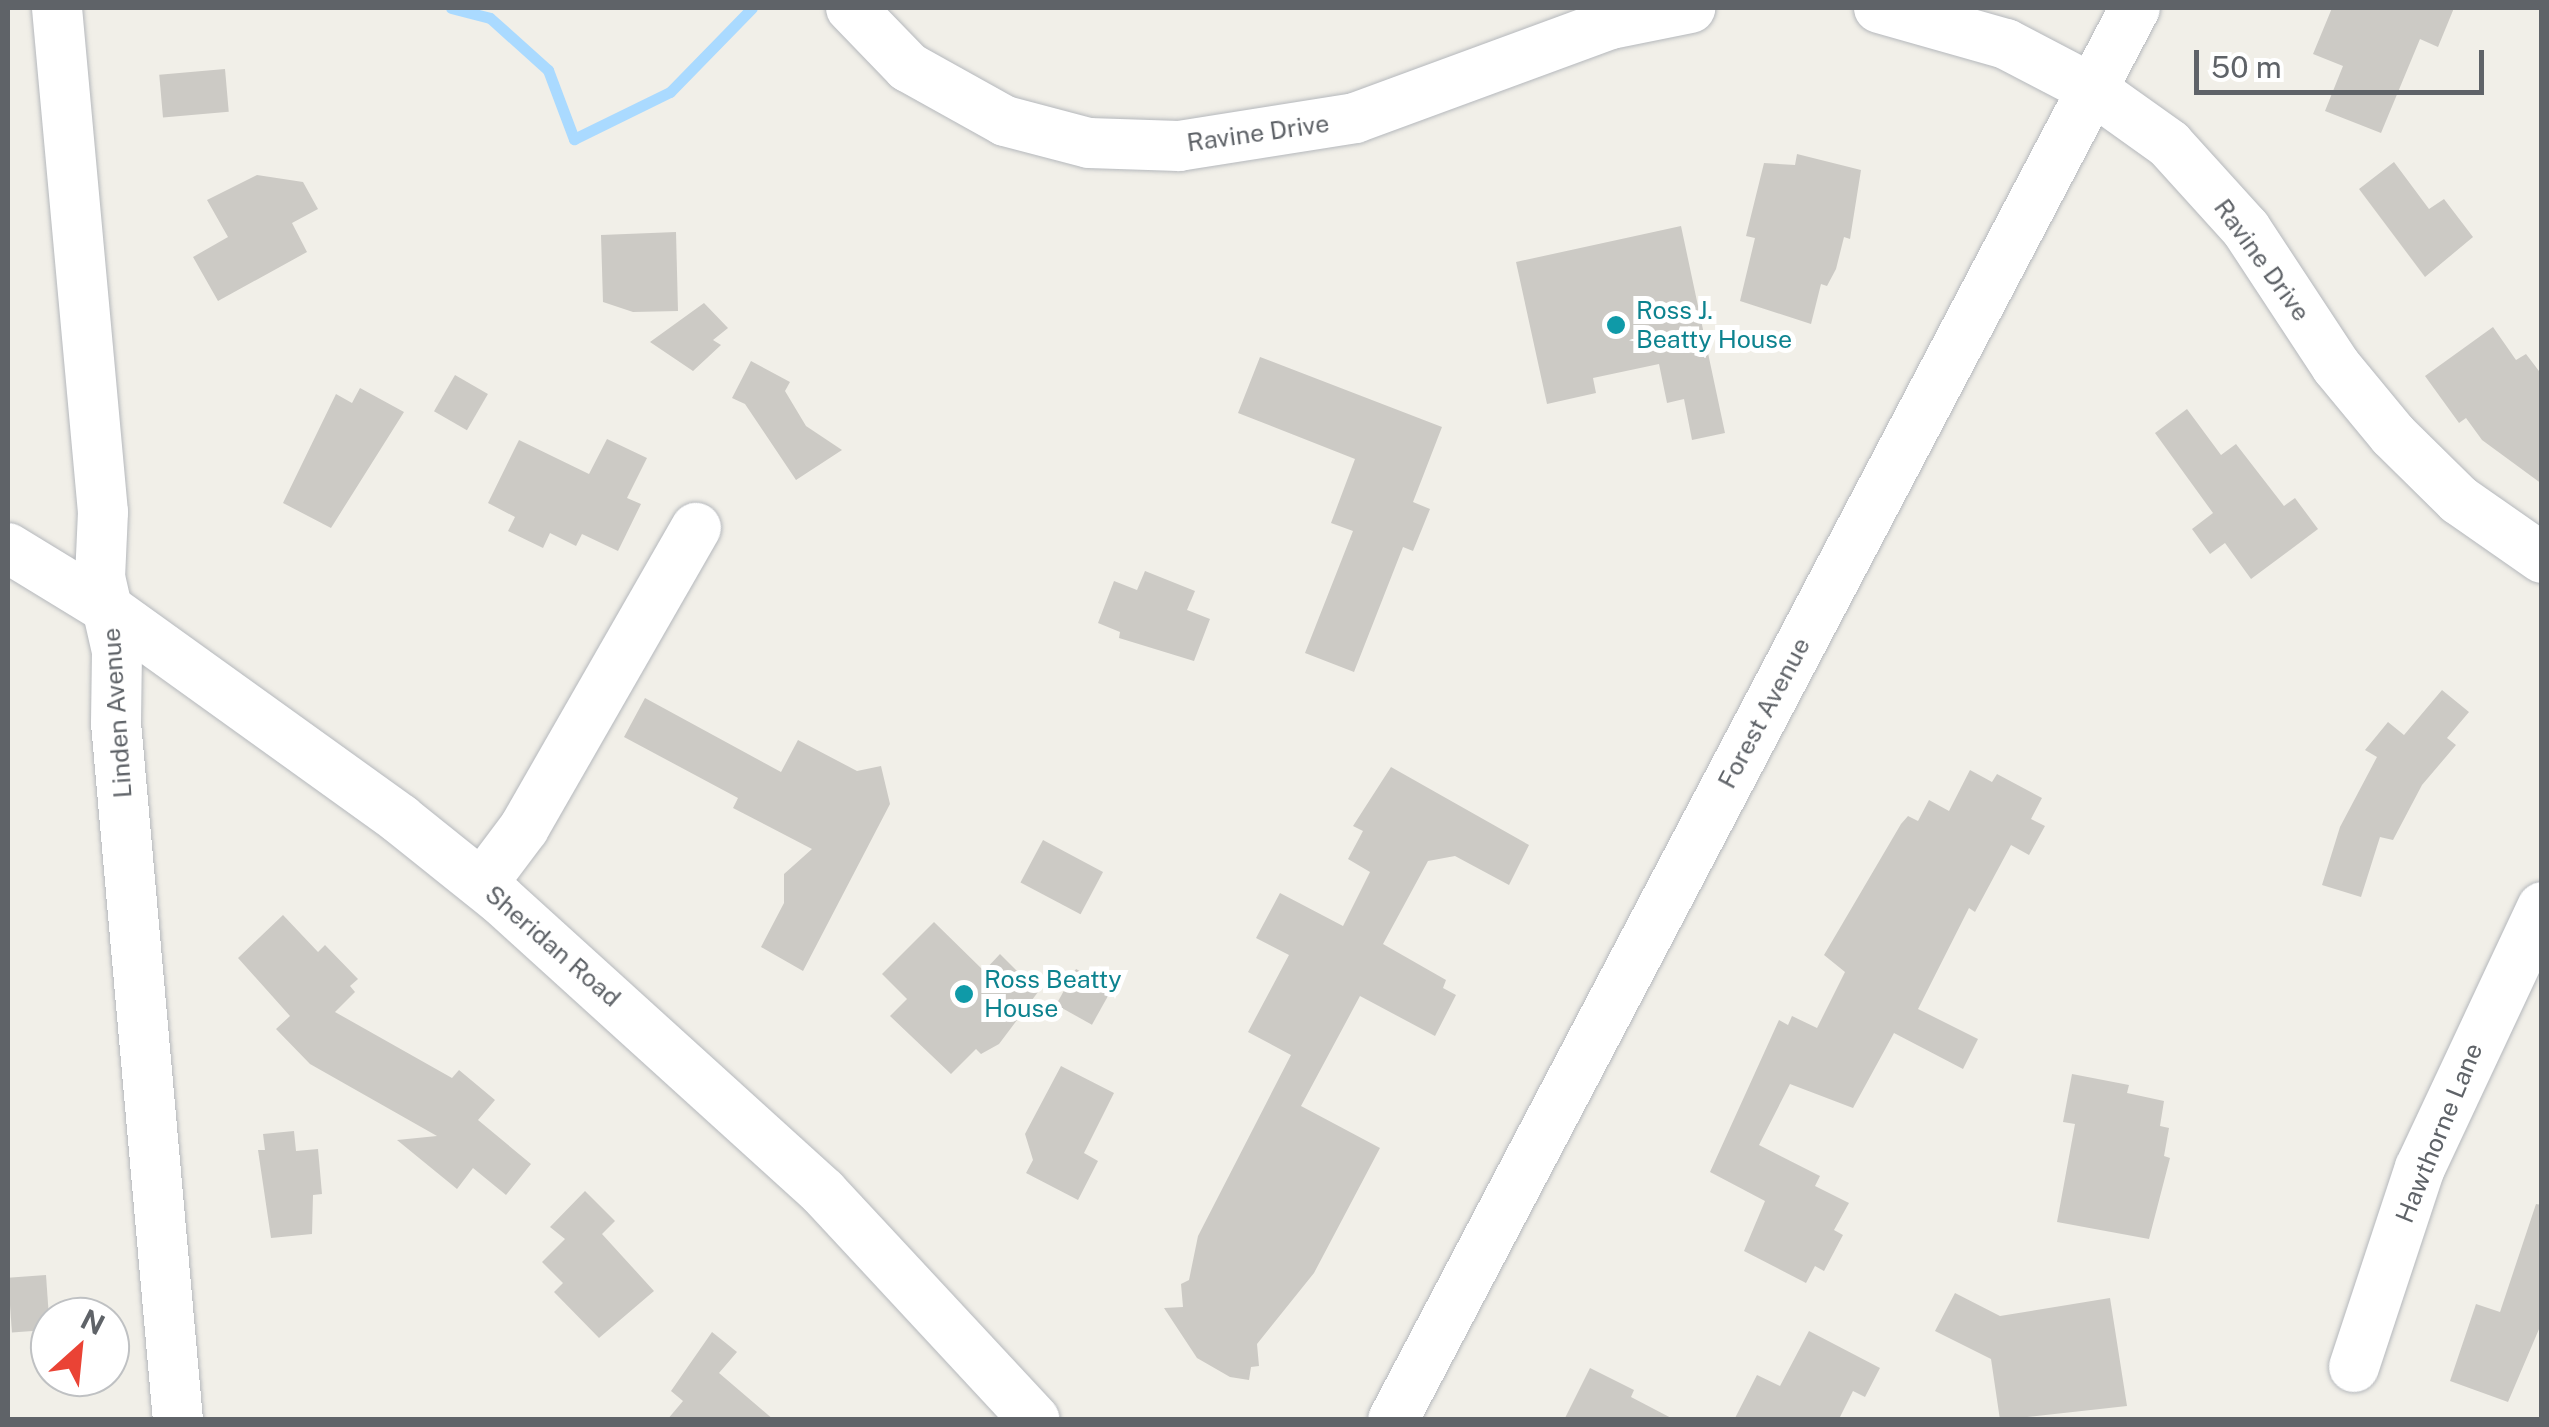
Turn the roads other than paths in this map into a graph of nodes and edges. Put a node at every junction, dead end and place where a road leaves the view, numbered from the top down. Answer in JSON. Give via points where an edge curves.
{"nodes":[{"id":1,"x":851,"y":8,"type":"edge"},
{"id":2,"x":1690,"y":8,"type":"edge"},
{"id":3,"x":1878,"y":8,"type":"edge"},
{"id":4,"x":2134,"y":8,"type":"edge"},
{"id":5,"x":58,"y":15,"type":"edge"},
{"id":6,"x":2092,"y":89,"type":"junction"},
{"id":7,"x":696,"y":528,"type":"dead end"},
{"id":8,"x":8,"y":548,"type":"edge"},
{"id":9,"x":2542,"y":558,"type":"edge"},
{"id":10,"x":108,"y":609,"type":"junction"},
{"id":11,"x":482,"y":884,"type":"junction"},
{"id":12,"x":2542,"y":906,"type":"edge"},
{"id":13,"x":2354,"y":1367,"type":"dead end"},
{"id":14,"x":178,"y":1420,"type":"edge"},
{"id":15,"x":1035,"y":1420,"type":"edge"},
{"id":16,"x":1393,"y":1420,"type":"edge"}],
"edges":[{"from":1,"to":2,"type":"street","name":"Ravine Drive","via":[[908,68],[1004,122],[1088,143],[1179,146],[1356,118],[1611,24]]},
{"from":3,"to":6,"type":"street","name":"Ravine Drive","via":[[2006,44]]},
{"from":4,"to":6,"type":"street","name":"Forest Avenue"},
{"from":5,"to":10,"type":"street","name":"Linden Avenue","via":[[102,512],[100,577]]},
{"from":6,"to":9,"type":"street","name":"Ravine Drive","via":[[2169,144],[2246,229],[2336,366],[2394,434],[2458,500]]},
{"from":6,"to":16,"type":"street","name":"Forest Avenue"},
{"from":7,"to":11,"type":"street","via":[[524,828]]},
{"from":8,"to":10,"type":"street","name":"Sheridan Road"},
{"from":10,"to":11,"type":"street","name":"Sheridan Road"},
{"from":10,"to":14,"type":"street","name":"Linden Avenue"},
{"from":11,"to":15,"type":"street","name":"Sheridan Road","via":[[823,1192]]},
{"from":12,"to":13,"type":"street","name":"Hawthorne Lane","via":[[2420,1168]]}]}
